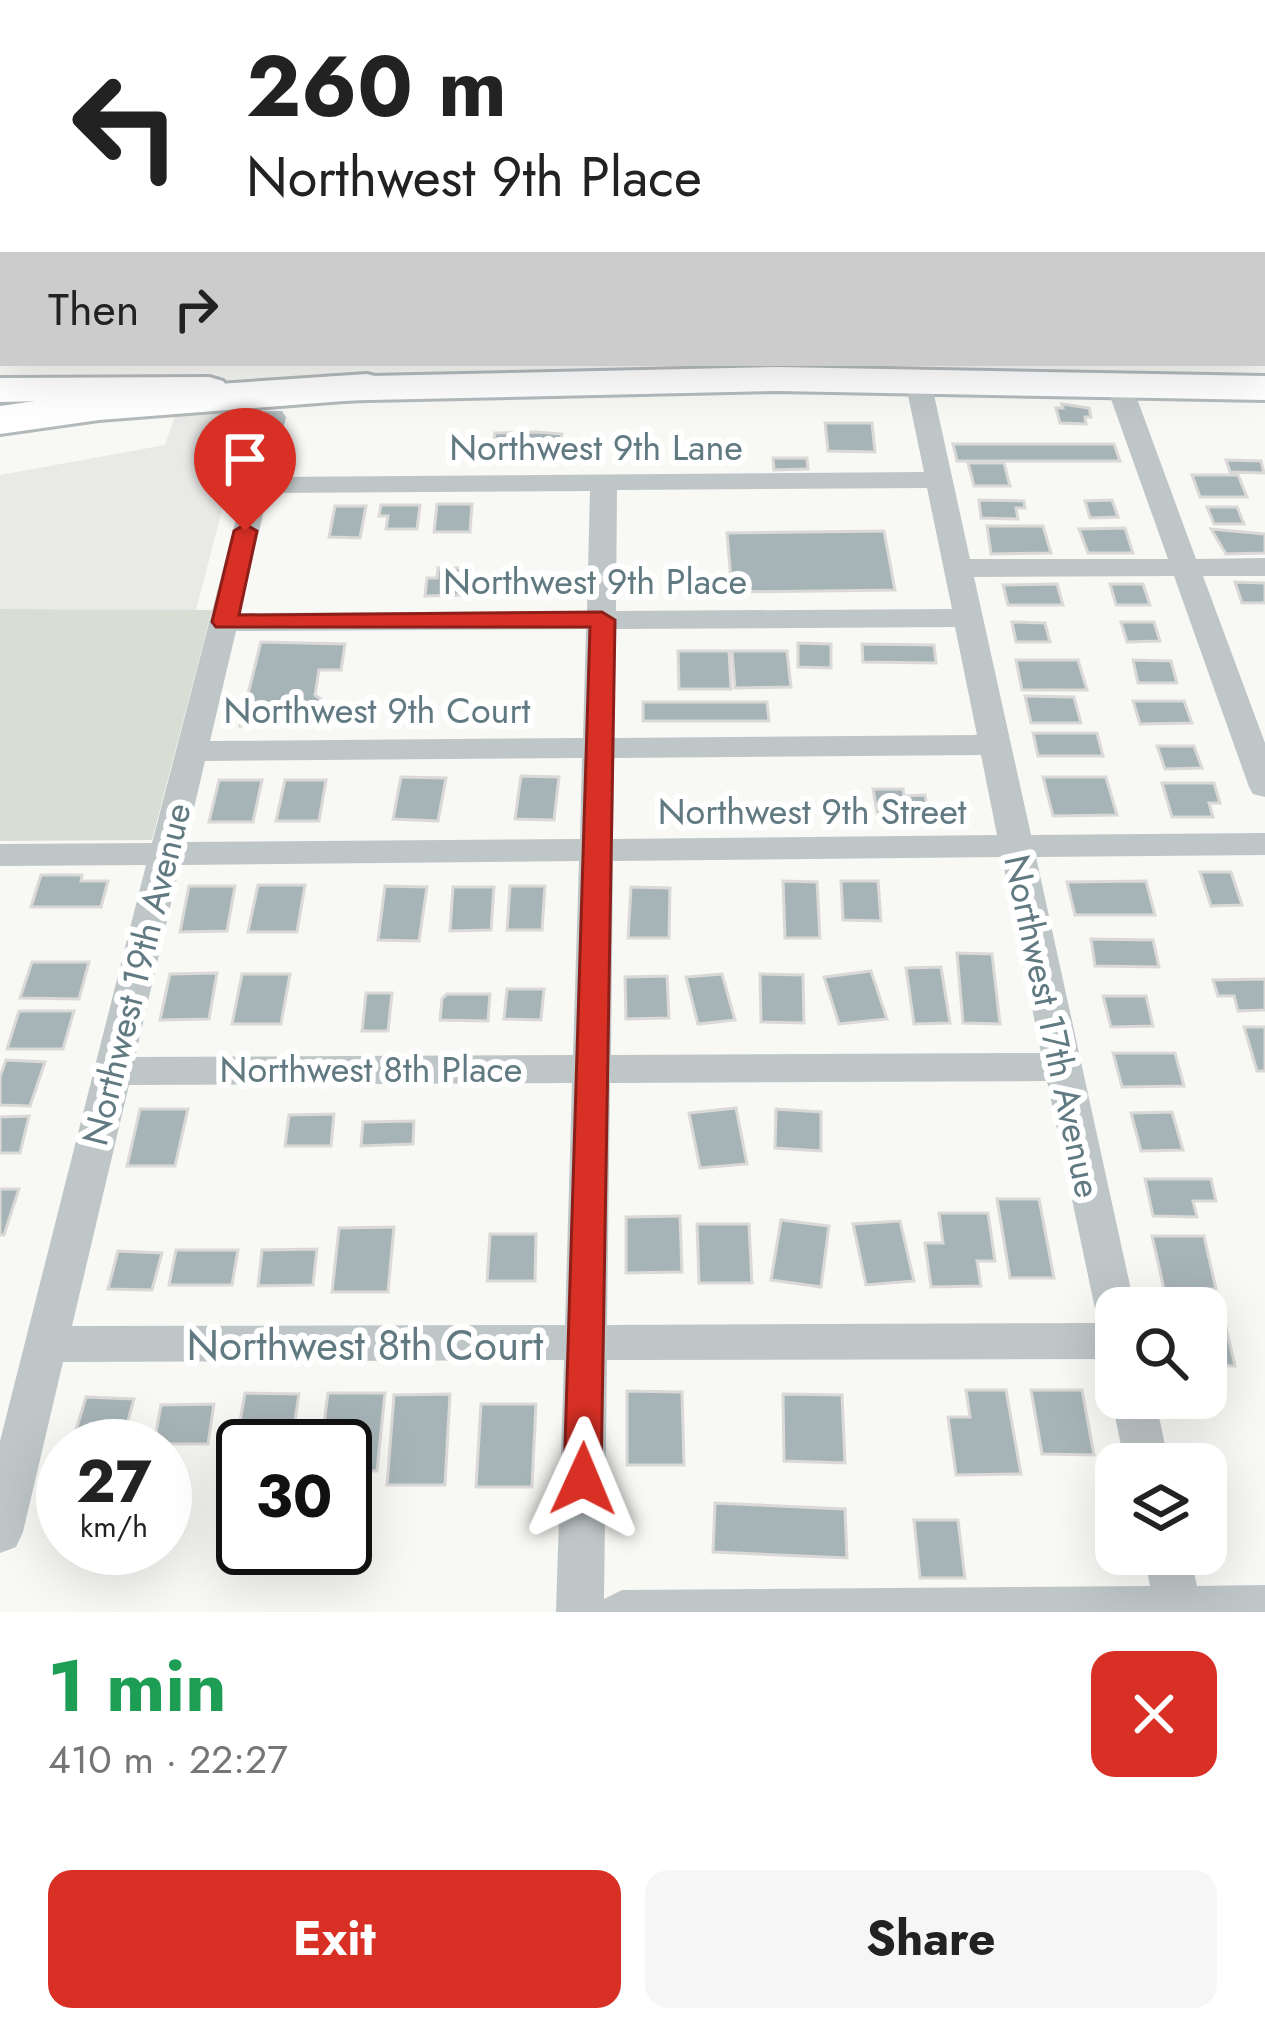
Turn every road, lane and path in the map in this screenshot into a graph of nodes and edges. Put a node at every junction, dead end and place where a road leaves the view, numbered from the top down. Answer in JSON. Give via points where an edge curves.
{"nodes":[{"id":1,"x":206,"y":366,"type":"edge"},
{"id":2,"x":918,"y":381,"type":"junction"},
{"id":3,"x":1118,"y":385,"type":"junction"},
{"id":4,"x":367,"y":388,"type":"junction"},
{"id":5,"x":1265,"y":388,"type":"edge"},
{"id":6,"x":0,"y":389,"type":"edge"},
{"id":7,"x":100,"y":389,"type":"junction"},
{"id":8,"x":273,"y":417,"type":"dead end"},
{"id":9,"x":0,"y":420,"type":"edge"},
{"id":10,"x":938,"y":480,"type":"junction"},
{"id":11,"x":604,"y":483,"type":"junction"},
{"id":12,"x":256,"y":485,"type":"junction"},
{"id":13,"x":1184,"y":567,"type":"junction"},
{"id":14,"x":1265,"y":567,"type":"edge"},
{"id":15,"x":958,"y":568,"type":"junction"},
{"id":16,"x":966,"y":618,"type":"junction"},
{"id":17,"x":602,"y":620,"type":"junction"},
{"id":18,"x":225,"y":622,"type":"junction"},
{"id":19,"x":994,"y":745,"type":"junction"},
{"id":20,"x":598,"y":748,"type":"junction"},
{"id":21,"x":192,"y":751,"type":"junction"},
{"id":22,"x":1265,"y":787,"type":"edge"},
{"id":23,"x":1265,"y":844,"type":"edge"},
{"id":24,"x":1015,"y":849,"type":"junction"},
{"id":25,"x":595,"y":852,"type":"junction"},
{"id":26,"x":166,"y":853,"type":"junction"},
{"id":27,"x":0,"y":855,"type":"edge"},
{"id":28,"x":1062,"y":1067,"type":"junction"},
{"id":29,"x":589,"y":1068,"type":"junction"},
{"id":30,"x":111,"y":1071,"type":"junction"},
{"id":31,"x":1109,"y":1287,"type":"edge"},
{"id":32,"x":1095,"y":1341,"type":"edge"},
{"id":33,"x":45,"y":1344,"type":"junction"},
{"id":34,"x":585,"y":1345,"type":"junction"},
{"id":35,"x":0,"y":1532,"type":"edge"},
{"id":36,"x":1172,"y":1575,"type":"edge"},
{"id":37,"x":1265,"y":1607,"type":"edge"},
{"id":38,"x":1179,"y":1610,"type":"edge"},
{"id":39,"x":580,"y":1612,"type":"edge"},
{"id":40,"x":622,"y":1612,"type":"edge"}],
"edges":[{"from":1,"to":7,"type":"highway"},
{"from":2,"to":3,"type":"main road"},
{"from":2,"to":4,"type":"main road"},
{"from":2,"to":10,"type":"street","name":"Northwest 17th Avenue"},
{"from":3,"to":5,"type":"main road"},
{"from":3,"to":13,"type":"street"},
{"from":4,"to":7,"type":"main road"},
{"from":4,"to":9,"type":"highway"},
{"from":6,"to":7,"type":"main road"},
{"from":8,"to":12,"type":"street","name":"Northwest 19th Avenue"},
{"from":10,"to":11,"type":"street","name":"Northwest 9th Lane"},
{"from":10,"to":15,"type":"street","name":"Northwest 17th Avenue"},
{"from":11,"to":12,"type":"street","name":"Northwest 9th Lane"},
{"from":11,"to":17,"type":"street"},
{"from":12,"to":18,"type":"street","name":"Northwest 19th Avenue"},
{"from":13,"to":14,"type":"street"},
{"from":13,"to":15,"type":"street"},
{"from":13,"to":22,"type":"street"},
{"from":15,"to":16,"type":"street","name":"Northwest 17th Avenue"},
{"from":16,"to":17,"type":"street","name":"Northwest 9th Place"},
{"from":16,"to":19,"type":"street","name":"Northwest 17th Avenue"},
{"from":17,"to":18,"type":"street","name":"Northwest 9th Place"},
{"from":17,"to":20,"type":"street"},
{"from":18,"to":21,"type":"street","name":"Northwest 19th Avenue"},
{"from":19,"to":20,"type":"street","name":"Northwest 9th Court"},
{"from":19,"to":24,"type":"street","name":"Northwest 17th Avenue"},
{"from":20,"to":21,"type":"street","name":"Northwest 9th Court"},
{"from":20,"to":25,"type":"street"},
{"from":21,"to":26,"type":"street","name":"Northwest 19th Avenue"},
{"from":23,"to":24,"type":"street","name":"Northwest 9th Street"},
{"from":24,"to":25,"type":"street","name":"Northwest 9th Street"},
{"from":24,"to":28,"type":"street","name":"Northwest 17th Avenue"},
{"from":25,"to":26,"type":"street","name":"Northwest 9th Street"},
{"from":25,"to":29,"type":"street"},
{"from":26,"to":27,"type":"street","name":"Northwest 9th Street"},
{"from":26,"to":30,"type":"street","name":"Northwest 19th Avenue"},
{"from":28,"to":29,"type":"street","name":"Northwest 8th Place"},
{"from":28,"to":31,"type":"street","name":"Northwest 17th Avenue"},
{"from":29,"to":30,"type":"street","name":"Northwest 8th Place"},
{"from":29,"to":34,"type":"street"},
{"from":30,"to":33,"type":"street","name":"Northwest 19th Avenue"},
{"from":32,"to":34,"type":"street","name":"Northwest 8th Court"},
{"from":33,"to":34,"type":"street","name":"Northwest 8th Court"},
{"from":33,"to":35,"type":"street","name":"Northwest 19th Avenue"},
{"from":34,"to":39,"type":"street"},
{"from":36,"to":38,"type":"street"},
{"from":37,"to":38,"type":"street"},
{"from":38,"to":40,"type":"street"}]}
